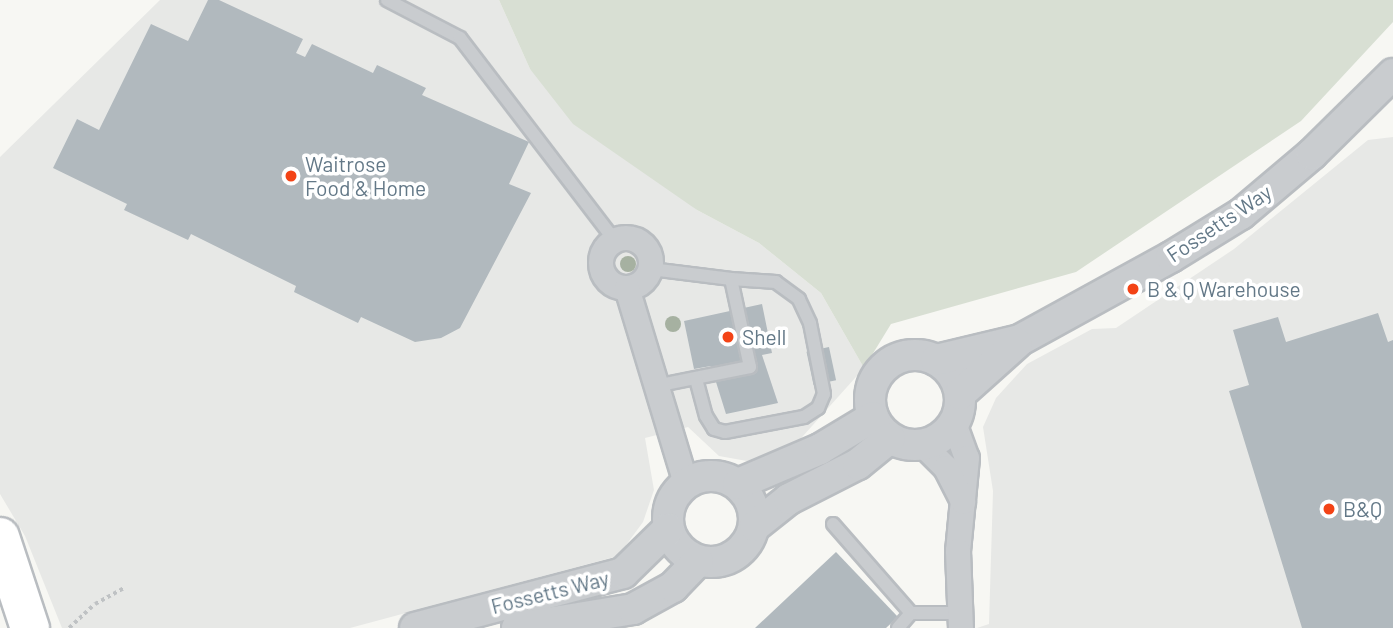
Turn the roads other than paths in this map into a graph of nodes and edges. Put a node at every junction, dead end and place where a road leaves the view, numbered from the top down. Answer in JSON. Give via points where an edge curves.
{"nodes":[{"id":1,"x":387,"y":0,"type":"edge"},
{"id":2,"x":1389,"y":88,"type":"edge"},
{"id":3,"x":615,"y":241,"type":"junction"},
{"id":4,"x":651,"y":269,"type":"junction"},
{"id":5,"x":731,"y":279,"type":"junction"},
{"id":6,"x":627,"y":288,"type":"junction"},
{"id":7,"x":1020,"y":340,"type":"junction"},
{"id":8,"x":936,"y":360,"type":"junction"},
{"id":9,"x":696,"y":379,"type":"junction"},
{"id":10,"x":656,"y":386,"type":"junction"},
{"id":11,"x":960,"y":394,"type":"junction"},
{"id":12,"x":954,"y":424,"type":"junction"},
{"id":13,"x":881,"y":428,"type":"junction"},
{"id":14,"x":923,"y":445,"type":"junction"},
{"id":15,"x":686,"y":483,"type":"junction"},
{"id":16,"x":738,"y":484,"type":"junction"},
{"id":17,"x":965,"y":506,"type":"junction"},
{"id":18,"x":833,"y":524,"type":"dead end"},
{"id":19,"x":755,"y":526,"type":"junction"},
{"id":20,"x":668,"y":528,"type":"junction"},
{"id":21,"x":0,"y":537,"type":"edge"},
{"id":22,"x":698,"y":561,"type":"junction"},
{"id":23,"x":911,"y":614,"type":"junction"},
{"id":24,"x":960,"y":621,"type":"edge"},
{"id":25,"x":30,"y":628,"type":"edge"},
{"id":26,"x":415,"y":628,"type":"edge"},
{"id":27,"x":517,"y":628,"type":"edge"},
{"id":28,"x":898,"y":628,"type":"edge"}],
"edges":[{"from":1,"to":3,"type":"lane","via":[[460,38]]},
{"from":2,"to":7,"type":"street","name":"Fossetts Way","via":[[1241,214]]},
{"from":3,"to":4,"type":"street","via":[[639,241],[650,253]]},
{"from":3,"to":6,"type":"street","via":[[604,252],[603,273],[613,284]]},
{"from":4,"to":5,"type":"lane"},
{"from":4,"to":6,"type":"street","via":[[642,283]]},
{"from":5,"to":9,"type":"lane","via":[[751,367]]},
{"from":5,"to":9,"type":"lane","via":[[776,282],[799,299],[810,323],[824,394],[818,408],[804,417],[725,432],[714,429],[706,416]]},
{"from":6,"to":10,"type":"street"},
{"from":7,"to":8,"type":"street","name":"Fossetts Way"},
{"from":7,"to":11,"type":"street","name":"Fossetts Way"},
{"from":8,"to":11,"type":"street","via":[[955,379]]},
{"from":8,"to":13,"type":"street","name":"Fossetts Way","via":[[905,355],[883,367],[871,388]]},
{"from":9,"to":10,"type":"lane"},
{"from":10,"to":15,"type":"street"},
{"from":11,"to":12,"type":"street"},
{"from":12,"to":14,"type":"street"},
{"from":12,"to":17,"type":"street","via":[[967,458]]},
{"from":13,"to":14,"type":"street"},
{"from":13,"to":16,"type":"street"},
{"from":13,"to":19,"type":"street","via":[[858,464],[789,499]]},
{"from":14,"to":17,"type":"street","via":[[946,468]]},
{"from":15,"to":16,"type":"street","via":[[712,475]]},
{"from":15,"to":20,"type":"street","via":[[674,495]]},
{"from":16,"to":19,"type":"street","via":[[749,496]]},
{"from":17,"to":24,"type":"street","via":[[958,551]]},
{"from":18,"to":23,"type":"lane"},
{"from":19,"to":22,"type":"street","via":[[750,540],[728,560]]},
{"from":20,"to":22,"type":"street","via":[[685,554]]},
{"from":20,"to":26,"type":"street","name":"Fossetts Way","via":[[623,573]]},
{"from":21,"to":25,"type":"main road"},
{"from":22,"to":27,"type":"street","name":"Fossetts Way","via":[[673,587],[633,609]]},
{"from":23,"to":24,"type":"lane"},
{"from":23,"to":28,"type":"lane"}]}
